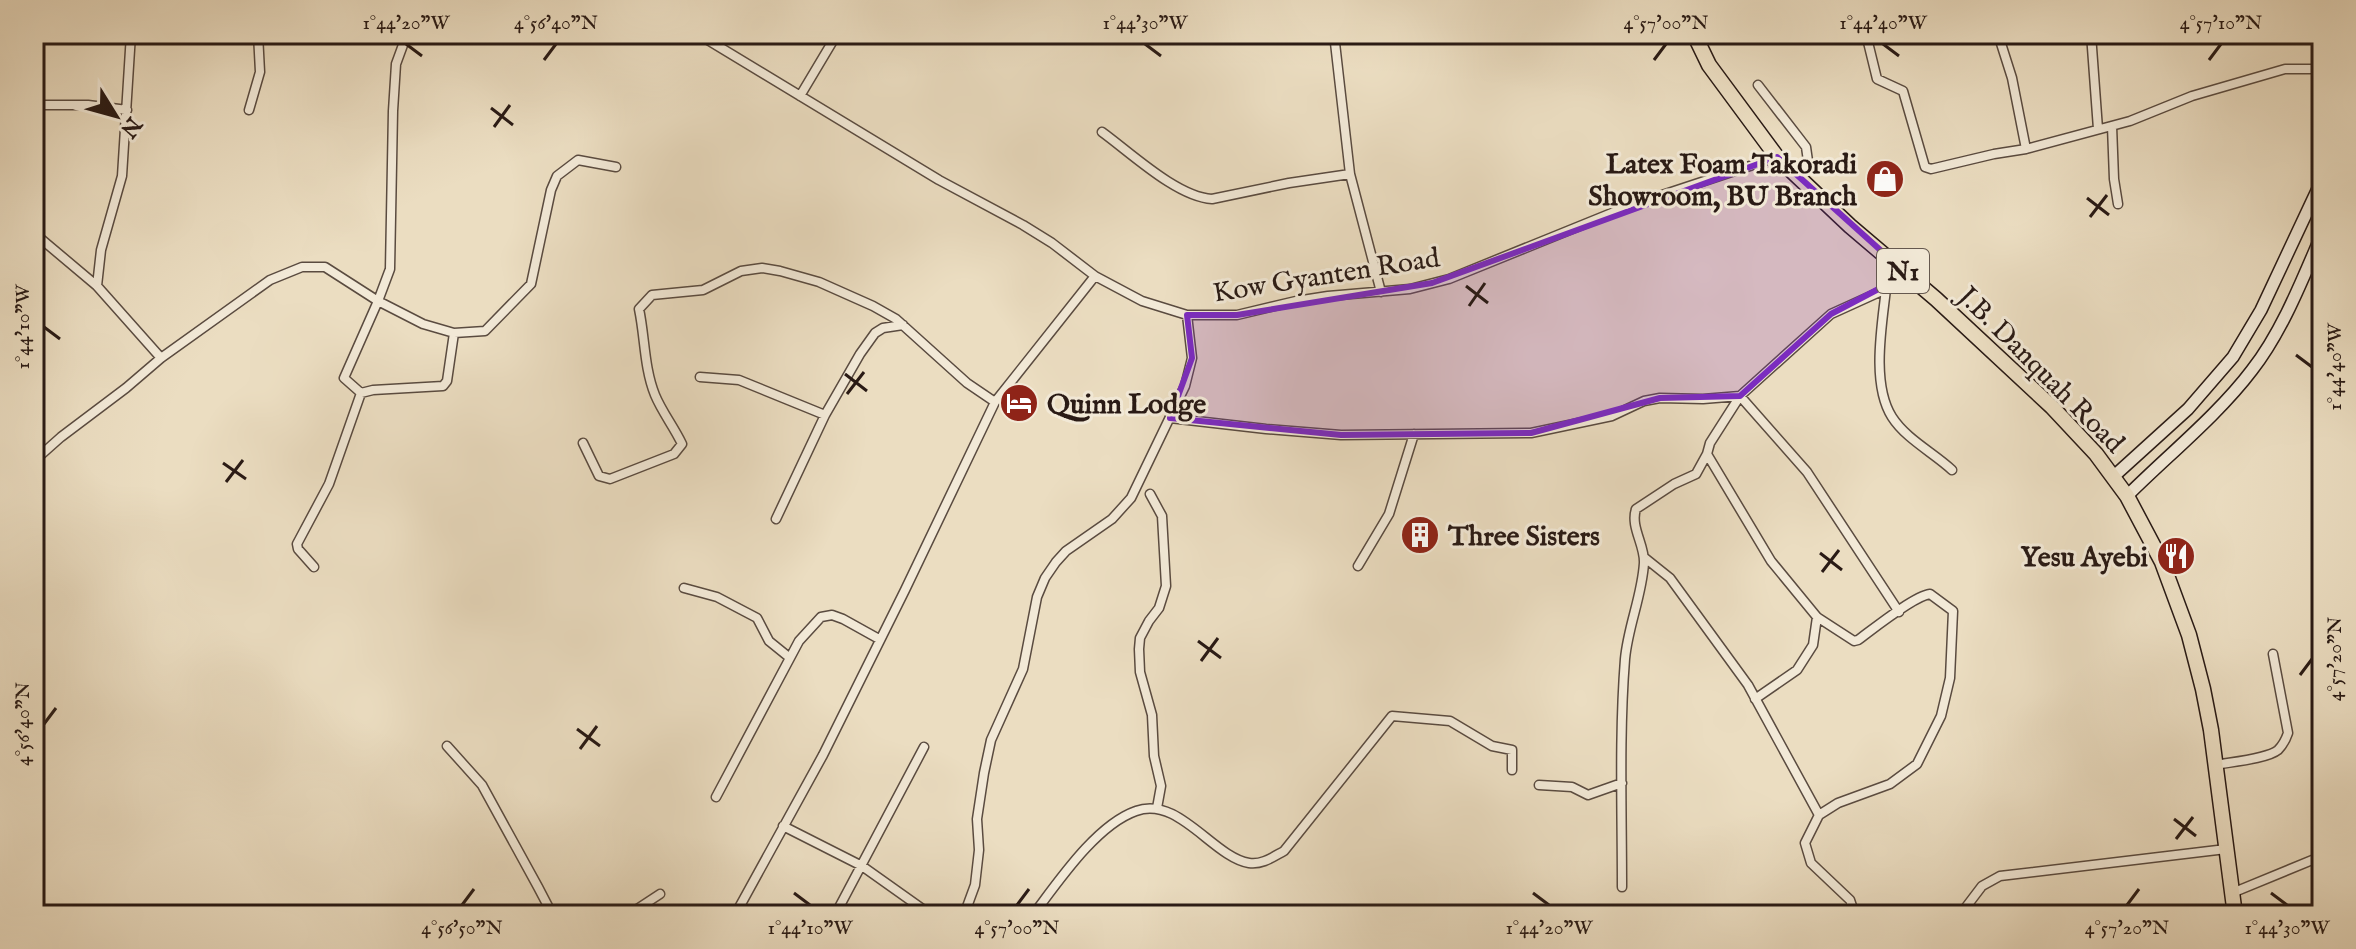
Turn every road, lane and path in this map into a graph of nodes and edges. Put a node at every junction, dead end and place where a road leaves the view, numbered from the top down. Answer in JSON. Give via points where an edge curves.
{"nodes":[{"id":1,"x":131,"y":34,"type":"edge"},
{"id":2,"x":258,"y":34,"type":"edge"},
{"id":3,"x":407,"y":34,"type":"edge"},
{"id":4,"x":698,"y":34,"type":"edge"},
{"id":5,"x":837,"y":34,"type":"edge"},
{"id":6,"x":1334,"y":34,"type":"edge"},
{"id":7,"x":1694,"y":34,"type":"edge"},
{"id":8,"x":1866,"y":34,"type":"edge"},
{"id":9,"x":1998,"y":34,"type":"edge"},
{"id":10,"x":2091,"y":34,"type":"edge"},
{"id":11,"x":2322,"y":69,"type":"edge"},
{"id":12,"x":1758,"y":85,"type":"dead end"},
{"id":13,"x":800,"y":96,"type":"junction"},
{"id":14,"x":34,"y":105,"type":"edge"},
{"id":15,"x":127,"y":110,"type":"junction"},
{"id":16,"x":249,"y":110,"type":"dead end"},
{"id":17,"x":2112,"y":126,"type":"junction"},
{"id":18,"x":2098,"y":129,"type":"junction"},
{"id":19,"x":1102,"y":132,"type":"dead end"},
{"id":20,"x":2026,"y":149,"type":"junction"},
{"id":21,"x":1777,"y":157,"type":"junction"},
{"id":22,"x":616,"y":167,"type":"dead end"},
{"id":23,"x":1350,"y":174,"type":"junction"},
{"id":24,"x":1796,"y":175,"type":"junction"},
{"id":25,"x":2322,"y":180,"type":"edge"},
{"id":26,"x":2118,"y":204,"type":"dead end"},
{"id":27,"x":34,"y":233,"type":"edge"},
{"id":28,"x":2322,"y":234,"type":"edge"},
{"id":29,"x":1907,"y":274,"type":"junction"},
{"id":30,"x":1095,"y":276,"type":"junction"},
{"id":31,"x":97,"y":286,"type":"junction"},
{"id":32,"x":1886,"y":289,"type":"junction"},
{"id":33,"x":1381,"y":292,"type":"junction"},
{"id":34,"x":378,"y":301,"type":"junction"},
{"id":35,"x":1187,"y":315,"type":"junction"},
{"id":36,"x":904,"y":325,"type":"junction"},
{"id":37,"x":454,"y":333,"type":"junction"},
{"id":38,"x":161,"y":358,"type":"junction"},
{"id":39,"x":700,"y":377,"type":"dead end"},
{"id":40,"x":361,"y":393,"type":"junction"},
{"id":41,"x":1740,"y":396,"type":"junction"},
{"id":42,"x":995,"y":402,"type":"junction"},
{"id":43,"x":825,"y":415,"type":"junction"},
{"id":44,"x":1170,"y":418,"type":"junction"},
{"id":45,"x":1414,"y":434,"type":"junction"},
{"id":46,"x":583,"y":443,"type":"dead end"},
{"id":47,"x":1707,"y":454,"type":"junction"},
{"id":48,"x":34,"y":461,"type":"edge"},
{"id":49,"x":1952,"y":470,"type":"dead end"},
{"id":50,"x":2113,"y":477,"type":"junction"},
{"id":51,"x":1150,"y":494,"type":"dead end"},
{"id":52,"x":2127,"y":496,"type":"junction"},
{"id":53,"x":776,"y":519,"type":"dead end"},
{"id":54,"x":1645,"y":558,"type":"junction"},
{"id":55,"x":1358,"y":566,"type":"dead end"},
{"id":56,"x":314,"y":567,"type":"dead end"},
{"id":57,"x":684,"y":588,"type":"dead end"},
{"id":58,"x":1899,"y":612,"type":"junction"},
{"id":59,"x":1817,"y":617,"type":"junction"},
{"id":60,"x":879,"y":639,"type":"junction"},
{"id":61,"x":2273,"y":654,"type":"dead end"},
{"id":62,"x":790,"y":658,"type":"junction"},
{"id":63,"x":1755,"y":699,"type":"junction"},
{"id":64,"x":447,"y":746,"type":"dead end"},
{"id":65,"x":924,"y":747,"type":"dead end"},
{"id":66,"x":2215,"y":765,"type":"junction"},
{"id":67,"x":1512,"y":770,"type":"dead end"},
{"id":68,"x":1622,"y":783,"type":"junction"},
{"id":69,"x":1539,"y":785,"type":"dead end"},
{"id":70,"x":716,"y":797,"type":"dead end"},
{"id":71,"x":1157,"y":808,"type":"junction"},
{"id":72,"x":1819,"y":815,"type":"junction"},
{"id":73,"x":783,"y":826,"type":"junction"},
{"id":74,"x":2226,"y":849,"type":"junction"},
{"id":75,"x":2322,"y":856,"type":"edge"},
{"id":76,"x":862,"y":866,"type":"junction"},
{"id":77,"x":1622,"y":887,"type":"dead end"},
{"id":78,"x":2232,"y":893,"type":"junction"},
{"id":79,"x":660,"y":894,"type":"dead end"},
{"id":80,"x":550,"y":915,"type":"edge"},
{"id":81,"x":628,"y":915,"type":"edge"},
{"id":82,"x":735,"y":915,"type":"edge"},
{"id":83,"x":835,"y":915,"type":"edge"},
{"id":84,"x":931,"y":915,"type":"edge"},
{"id":85,"x":964,"y":915,"type":"edge"},
{"id":86,"x":1033,"y":915,"type":"edge"},
{"id":87,"x":1855,"y":915,"type":"edge"},
{"id":88,"x":1960,"y":915,"type":"edge"},
{"id":89,"x":2235,"y":915,"type":"edge"}],
"edges":[{"from":1,"to":15,"type":"street"},
{"from":2,"to":16,"type":"street","via":[[260,72]]},
{"from":3,"to":34,"type":"street","via":[[396,64],[390,269]]},
{"from":4,"to":13,"type":"street","name":"Kow Gyanten Road"},
{"from":5,"to":13,"type":"street"},
{"from":6,"to":23,"type":"street"},
{"from":7,"to":21,"type":"highway","name":"J.B. Danquah Road","number":"N1","via":[[1709,65]]},
{"from":8,"to":20,"type":"street","via":[[1877,79],[1903,91],[1925,167]]},
{"from":9,"to":20,"type":"street"},
{"from":10,"to":18,"type":"street"},
{"from":11,"to":17,"type":"street","via":[[2285,69]]},
{"from":12,"to":24,"type":"street","via":[[1806,147],[1808,161]]},
{"from":13,"to":30,"type":"street","name":"Kow Gyanten Road","via":[[1052,243]]},
{"from":14,"to":15,"type":"street"},
{"from":15,"to":31,"type":"street","via":[[122,176],[101,250]]},
{"from":17,"to":18,"type":"street"},
{"from":17,"to":26,"type":"street"},
{"from":18,"to":20,"type":"street"},
{"from":19,"to":23,"type":"street","via":[[1203,199]]},
{"from":21,"to":24,"type":"highway","name":"J.B. Danquah Road","number":"N1"},
{"from":21,"to":33,"type":"street","name":"Kow Gyanten Road","via":[[1629,206],[1449,279]]},
{"from":22,"to":37,"type":"street","via":[[578,160],[557,176],[531,284],[485,331]]},
{"from":23,"to":33,"type":"street"},
{"from":24,"to":29,"type":"highway","name":"J.B. Danquah Road","number":"N1"},
{"from":25,"to":50,"type":"main road","via":[[2233,357],[2188,409]]},
{"from":27,"to":31,"type":"street"},
{"from":28,"to":52,"type":"main road","via":[[2292,304],[2253,369]]},
{"from":29,"to":32,"type":"street"},
{"from":29,"to":50,"type":"highway","name":"J.B. Danquah Road","number":"N1","via":[[2052,407]]},
{"from":30,"to":35,"type":"street","name":"Kow Gyanten Road","via":[[1142,301]]},
{"from":30,"to":42,"type":"street"},
{"from":31,"to":38,"type":"street"},
{"from":32,"to":41,"type":"street","via":[[1831,314]]},
{"from":32,"to":49,"type":"street","via":[[1880,346],[1883,395],[1908,434]]},
{"from":33,"to":35,"type":"street","name":"Kow Gyanten Road","via":[[1328,296],[1237,315]]},
{"from":34,"to":37,"type":"street"},
{"from":34,"to":38,"type":"street","via":[[325,267],[302,267],[270,280]]},
{"from":34,"to":40,"type":"street","via":[[344,378]]},
{"from":35,"to":44,"type":"street","via":[[1192,358]]},
{"from":36,"to":42,"type":"street"},
{"from":36,"to":43,"type":"street","via":[[875,333]]},
{"from":36,"to":46,"type":"street","via":[[819,282],[762,268],[741,271],[703,290],[652,295],[639,309],[647,369],[682,444],[674,454],[610,479],[599,476]]},
{"from":37,"to":40,"type":"street","via":[[443,386]]},
{"from":38,"to":48,"type":"street"},
{"from":39,"to":43,"type":"street","via":[[739,380]]},
{"from":40,"to":56,"type":"street","via":[[329,484],[297,544]]},
{"from":41,"to":45,"type":"street","via":[[1660,398],[1612,416],[1531,433]]},
{"from":41,"to":47,"type":"street"},
{"from":41,"to":58,"type":"street","via":[[1807,472]]},
{"from":42,"to":60,"type":"street"},
{"from":43,"to":53,"type":"street"},
{"from":44,"to":45,"type":"street","via":[[1341,435]]},
{"from":44,"to":85,"type":"street","via":[[1131,498],[1112,519],[1066,551],[1037,597],[1023,669],[991,740],[977,819],[975,885]]},
{"from":45,"to":55,"type":"street","via":[[1389,514]]},
{"from":47,"to":54,"type":"street","via":[[1696,474],[1636,509],[1633,516]]},
{"from":47,"to":59,"type":"street","via":[[1771,561]]},
{"from":50,"to":52,"type":"highway","name":"J.B. Danquah Road","number":"N1"},
{"from":51,"to":71,"type":"street","via":[[1162,516],[1166,586],[1139,649],[1161,786]]},
{"from":52,"to":66,"type":"highway","number":"N1","via":[[2162,562],[2189,635]]},
{"from":54,"to":63,"type":"street","via":[[1670,578]]},
{"from":54,"to":68,"type":"street","via":[[1626,656]]},
{"from":57,"to":62,"type":"street","via":[[717,597],[757,618],[769,641]]},
{"from":58,"to":59,"type":"street","via":[[1854,641]]},
{"from":58,"to":72,"type":"street","via":[[1925,594],[1953,611],[1950,678],[1941,716],[1917,764],[1890,784]]},
{"from":59,"to":63,"type":"street","via":[[1813,645],[1797,670]]},
{"from":60,"to":62,"type":"street","via":[[843,619],[821,617]]},
{"from":60,"to":73,"type":"street"},
{"from":61,"to":66,"type":"street","via":[[2288,733],[2285,741],[2269,754]]},
{"from":62,"to":70,"type":"street"},
{"from":63,"to":72,"type":"street"},
{"from":64,"to":80,"type":"street","via":[[482,785]]},
{"from":65,"to":76,"type":"street"},
{"from":66,"to":74,"type":"highway","number":"N1"},
{"from":67,"to":71,"type":"street","via":[[1512,750],[1492,746],[1450,721],[1392,716],[1284,851],[1265,861],[1240,859]]},
{"from":68,"to":69,"type":"street","via":[[1588,795],[1572,787]]},
{"from":68,"to":77,"type":"street"},
{"from":71,"to":86,"type":"street","via":[[1135,811],[1108,827]]},
{"from":72,"to":87,"type":"street","via":[[1805,843],[1811,863],[1850,900]]},
{"from":73,"to":76,"type":"street"},
{"from":73,"to":82,"type":"street"},
{"from":74,"to":78,"type":"highway","number":"N1"},
{"from":74,"to":88,"type":"street","via":[[2000,876],[1982,886]]},
{"from":75,"to":78,"type":"street"},
{"from":76,"to":83,"type":"street"},
{"from":76,"to":84,"type":"street"},
{"from":78,"to":89,"type":"highway","number":"N1"},
{"from":79,"to":81,"type":"street"}]}
